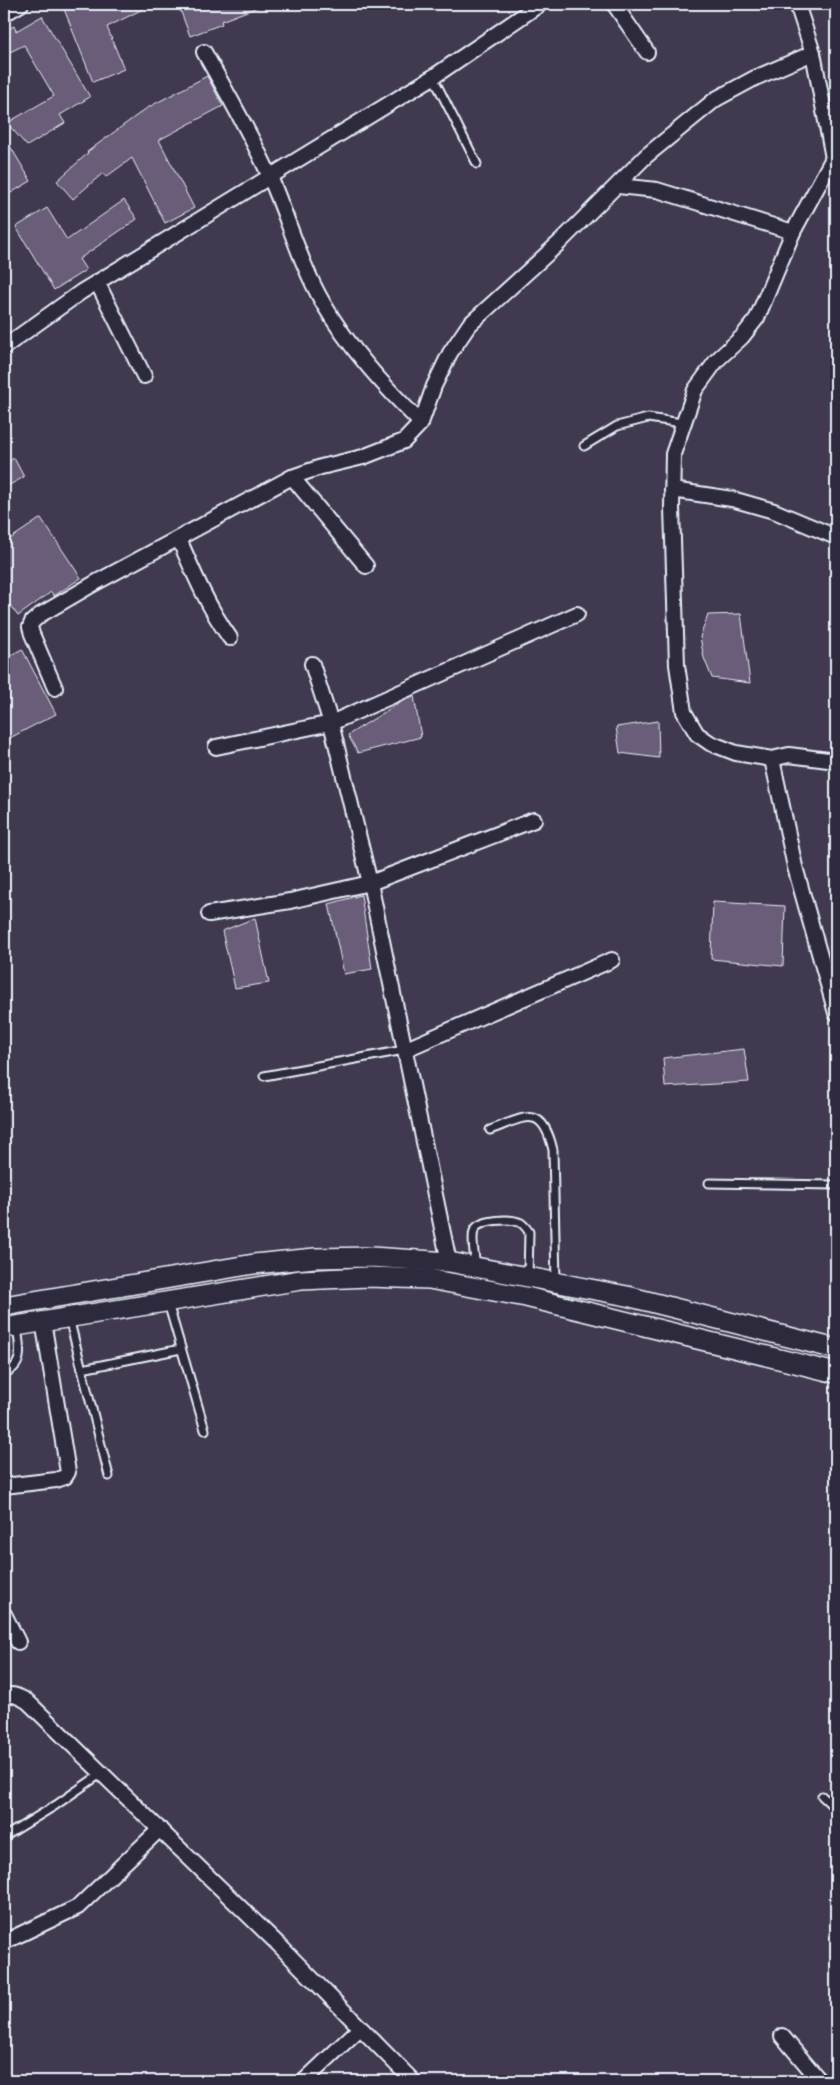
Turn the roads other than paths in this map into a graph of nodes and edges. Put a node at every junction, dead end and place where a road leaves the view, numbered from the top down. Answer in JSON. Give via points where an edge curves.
{"nodes":[{"id":1,"x":20,"y":4,"type":"edge"},
{"id":2,"x":540,"y":4,"type":"edge"},
{"id":3,"x":614,"y":4,"type":"edge"},
{"id":4,"x":797,"y":4,"type":"edge"},
{"id":5,"x":4,"y":14,"type":"edge"},
{"id":6,"x":204,"y":52,"type":"dead end"},
{"id":7,"x":647,"y":52,"type":"dead end"},
{"id":8,"x":813,"y":53,"type":"junction"},
{"id":9,"x":433,"y":77,"type":"junction"},
{"id":10,"x":835,"y":158,"type":"edge"},
{"id":11,"x":478,"y":164,"type":"dead end"},
{"id":12,"x":269,"y":176,"type":"junction"},
{"id":13,"x":618,"y":186,"type":"junction"},
{"id":14,"x":793,"y":232,"type":"junction"},
{"id":15,"x":97,"y":282,"type":"junction"},
{"id":16,"x":4,"y":348,"type":"edge"},
{"id":17,"x":144,"y":376,"type":"dead end"},
{"id":18,"x":421,"y":423,"type":"junction"},
{"id":19,"x":682,"y":423,"type":"junction"},
{"id":20,"x":584,"y":446,"type":"dead end"},
{"id":21,"x":292,"y":477,"type":"junction"},
{"id":22,"x":672,"y":490,"type":"junction"},
{"id":23,"x":836,"y":537,"type":"edge"},
{"id":24,"x":180,"y":539,"type":"junction"},
{"id":25,"x":366,"y":566,"type":"dead end"},
{"id":26,"x":576,"y":614,"type":"dead end"},
{"id":27,"x":230,"y":638,"type":"dead end"},
{"id":28,"x":312,"y":664,"type":"dead end"},
{"id":29,"x":55,"y":688,"type":"dead end"},
{"id":30,"x":331,"y":723,"type":"junction"},
{"id":31,"x":216,"y":747,"type":"dead end"},
{"id":32,"x":772,"y":759,"type":"junction"},
{"id":33,"x":836,"y":761,"type":"edge"},
{"id":34,"x":534,"y":820,"type":"dead end"},
{"id":35,"x":370,"y":883,"type":"junction"},
{"id":36,"x":209,"y":914,"type":"dead end"},
{"id":37,"x":612,"y":960,"type":"dead end"},
{"id":38,"x":836,"y":1012,"type":"edge"},
{"id":39,"x":404,"y":1050,"type":"junction"},
{"id":40,"x":264,"y":1076,"type":"dead end"},
{"id":41,"x":490,"y":1130,"type":"dead end"},
{"id":42,"x":709,"y":1183,"type":"dead end"},
{"id":43,"x":836,"y":1185,"type":"edge"},
{"id":44,"x":448,"y":1262,"type":"junction"},
{"id":45,"x":476,"y":1266,"type":"junction"},
{"id":46,"x":528,"y":1277,"type":"junction"},
{"id":47,"x":556,"y":1283,"type":"junction"},
{"id":48,"x":167,"y":1302,"type":"junction"},
{"id":49,"x":4,"y":1306,"type":"edge"},
{"id":50,"x":69,"y":1317,"type":"junction"},
{"id":51,"x":43,"y":1321,"type":"junction"},
{"id":52,"x":10,"y":1327,"type":"edge"},
{"id":53,"x":181,"y":1349,"type":"junction"},
{"id":54,"x":836,"y":1349,"type":"edge"},
{"id":55,"x":82,"y":1369,"type":"junction"},
{"id":56,"x":4,"y":1373,"type":"edge"},
{"id":57,"x":836,"y":1373,"type":"edge"},
{"id":58,"x":205,"y":1430,"type":"dead end"},
{"id":59,"x":109,"y":1476,"type":"dead end"},
{"id":60,"x":4,"y":1486,"type":"edge"},
{"id":61,"x":4,"y":1614,"type":"edge"},
{"id":62,"x":18,"y":1642,"type":"dead end"},
{"id":63,"x":4,"y":1698,"type":"edge"},
{"id":64,"x":102,"y":1773,"type":"junction"},
{"id":65,"x":822,"y":1796,"type":"dead end"},
{"id":66,"x":836,"y":1809,"type":"edge"},
{"id":67,"x":160,"y":1829,"type":"junction"},
{"id":68,"x":4,"y":1837,"type":"edge"},
{"id":69,"x":4,"y":1942,"type":"edge"},
{"id":70,"x":359,"y":2029,"type":"junction"},
{"id":71,"x":782,"y":2036,"type":"dead end"},
{"id":72,"x":304,"y":2081,"type":"edge"},
{"id":73,"x":413,"y":2081,"type":"edge"},
{"id":74,"x":820,"y":2081,"type":"edge"}],
"edges":[{"from":1,"to":5,"type":"street"},
{"from":2,"to":9,"type":"street"},
{"from":3,"to":7,"type":"street"},
{"from":4,"to":8,"type":"street"},
{"from":6,"to":12,"type":"street"},
{"from":8,"to":10,"type":"street"},
{"from":8,"to":13,"type":"street","via":[[755,78],[716,100],[646,156]]},
{"from":9,"to":11,"type":"lane"},
{"from":9,"to":12,"type":"street"},
{"from":10,"to":14,"type":"street"},
{"from":12,"to":15,"type":"street"},
{"from":12,"to":18,"type":"street","via":[[322,302],[347,341]]},
{"from":13,"to":14,"type":"street","via":[[657,190]]},
{"from":13,"to":18,"type":"street","via":[[469,325],[434,386]]},
{"from":14,"to":19,"type":"street","via":[[756,318],[742,337],[717,360],[695,390]]},
{"from":15,"to":16,"type":"street"},
{"from":15,"to":17,"type":"street"},
{"from":18,"to":21,"type":"street","via":[[404,441]]},
{"from":19,"to":20,"type":"lane","via":[[648,418],[617,426]]},
{"from":19,"to":22,"type":"street","via":[[673,454]]},
{"from":21,"to":24,"type":"street"},
{"from":21,"to":25,"type":"street"},
{"from":22,"to":23,"type":"street","via":[[732,499],[774,511]]},
{"from":22,"to":32,"type":"street","via":[[677,665],[684,712],[697,734],[710,743],[736,753]]},
{"from":24,"to":27,"type":"street","via":[[210,607]]},
{"from":24,"to":29,"type":"street","via":[[95,583],[32,622],[32,634]]},
{"from":26,"to":30,"type":"street"},
{"from":28,"to":30,"type":"street"},
{"from":30,"to":31,"type":"street"},
{"from":30,"to":35,"type":"street"},
{"from":32,"to":33,"type":"street","via":[[789,756]]},
{"from":32,"to":38,"type":"street","via":[[795,867]]},
{"from":34,"to":35,"type":"street"},
{"from":35,"to":36,"type":"street","via":[[290,901]]},
{"from":35,"to":39,"type":"street"},
{"from":37,"to":39,"type":"street"},
{"from":39,"to":40,"type":"lane"},
{"from":39,"to":44,"type":"street"},
{"from":41,"to":47,"type":"lane","via":[[523,1118],[536,1118],[544,1123],[553,1150]]},
{"from":42,"to":43,"type":"lane"},
{"from":44,"to":45,"type":"main road"},
{"from":44,"to":49,"type":"main road","via":[[371,1257],[254,1264]]},
{"from":45,"to":46,"type":"main road"},
{"from":45,"to":46,"type":"lane","via":[[473,1232],[478,1225],[514,1221],[523,1224],[529,1232]]},
{"from":46,"to":47,"type":"main road"},
{"from":47,"to":54,"type":"main road","via":[[627,1296]]},
{"from":48,"to":50,"type":"main road"},
{"from":48,"to":53,"type":"lane"},
{"from":48,"to":57,"type":"main road","via":[[301,1280],[429,1279],[526,1297]]},
{"from":50,"to":51,"type":"main road"},
{"from":50,"to":55,"type":"lane"},
{"from":51,"to":52,"type":"main road"},
{"from":51,"to":60,"type":"street","via":[[68,1472],[56,1480]]},
{"from":52,"to":56,"type":"lane","via":[[20,1359],[14,1368]]},
{"from":53,"to":55,"type":"lane"},
{"from":53,"to":58,"type":"lane"},
{"from":55,"to":59,"type":"lane"},
{"from":61,"to":62,"type":"street"},
{"from":63,"to":64,"type":"street","via":[[16,1695],[27,1701]]},
{"from":64,"to":67,"type":"street"},
{"from":64,"to":68,"type":"lane"},
{"from":65,"to":66,"type":"lane"},
{"from":67,"to":69,"type":"street","via":[[78,1907]]},
{"from":67,"to":70,"type":"street","via":[[279,1945]]},
{"from":70,"to":72,"type":"street"},
{"from":70,"to":73,"type":"street"},
{"from":71,"to":74,"type":"street"}]}
